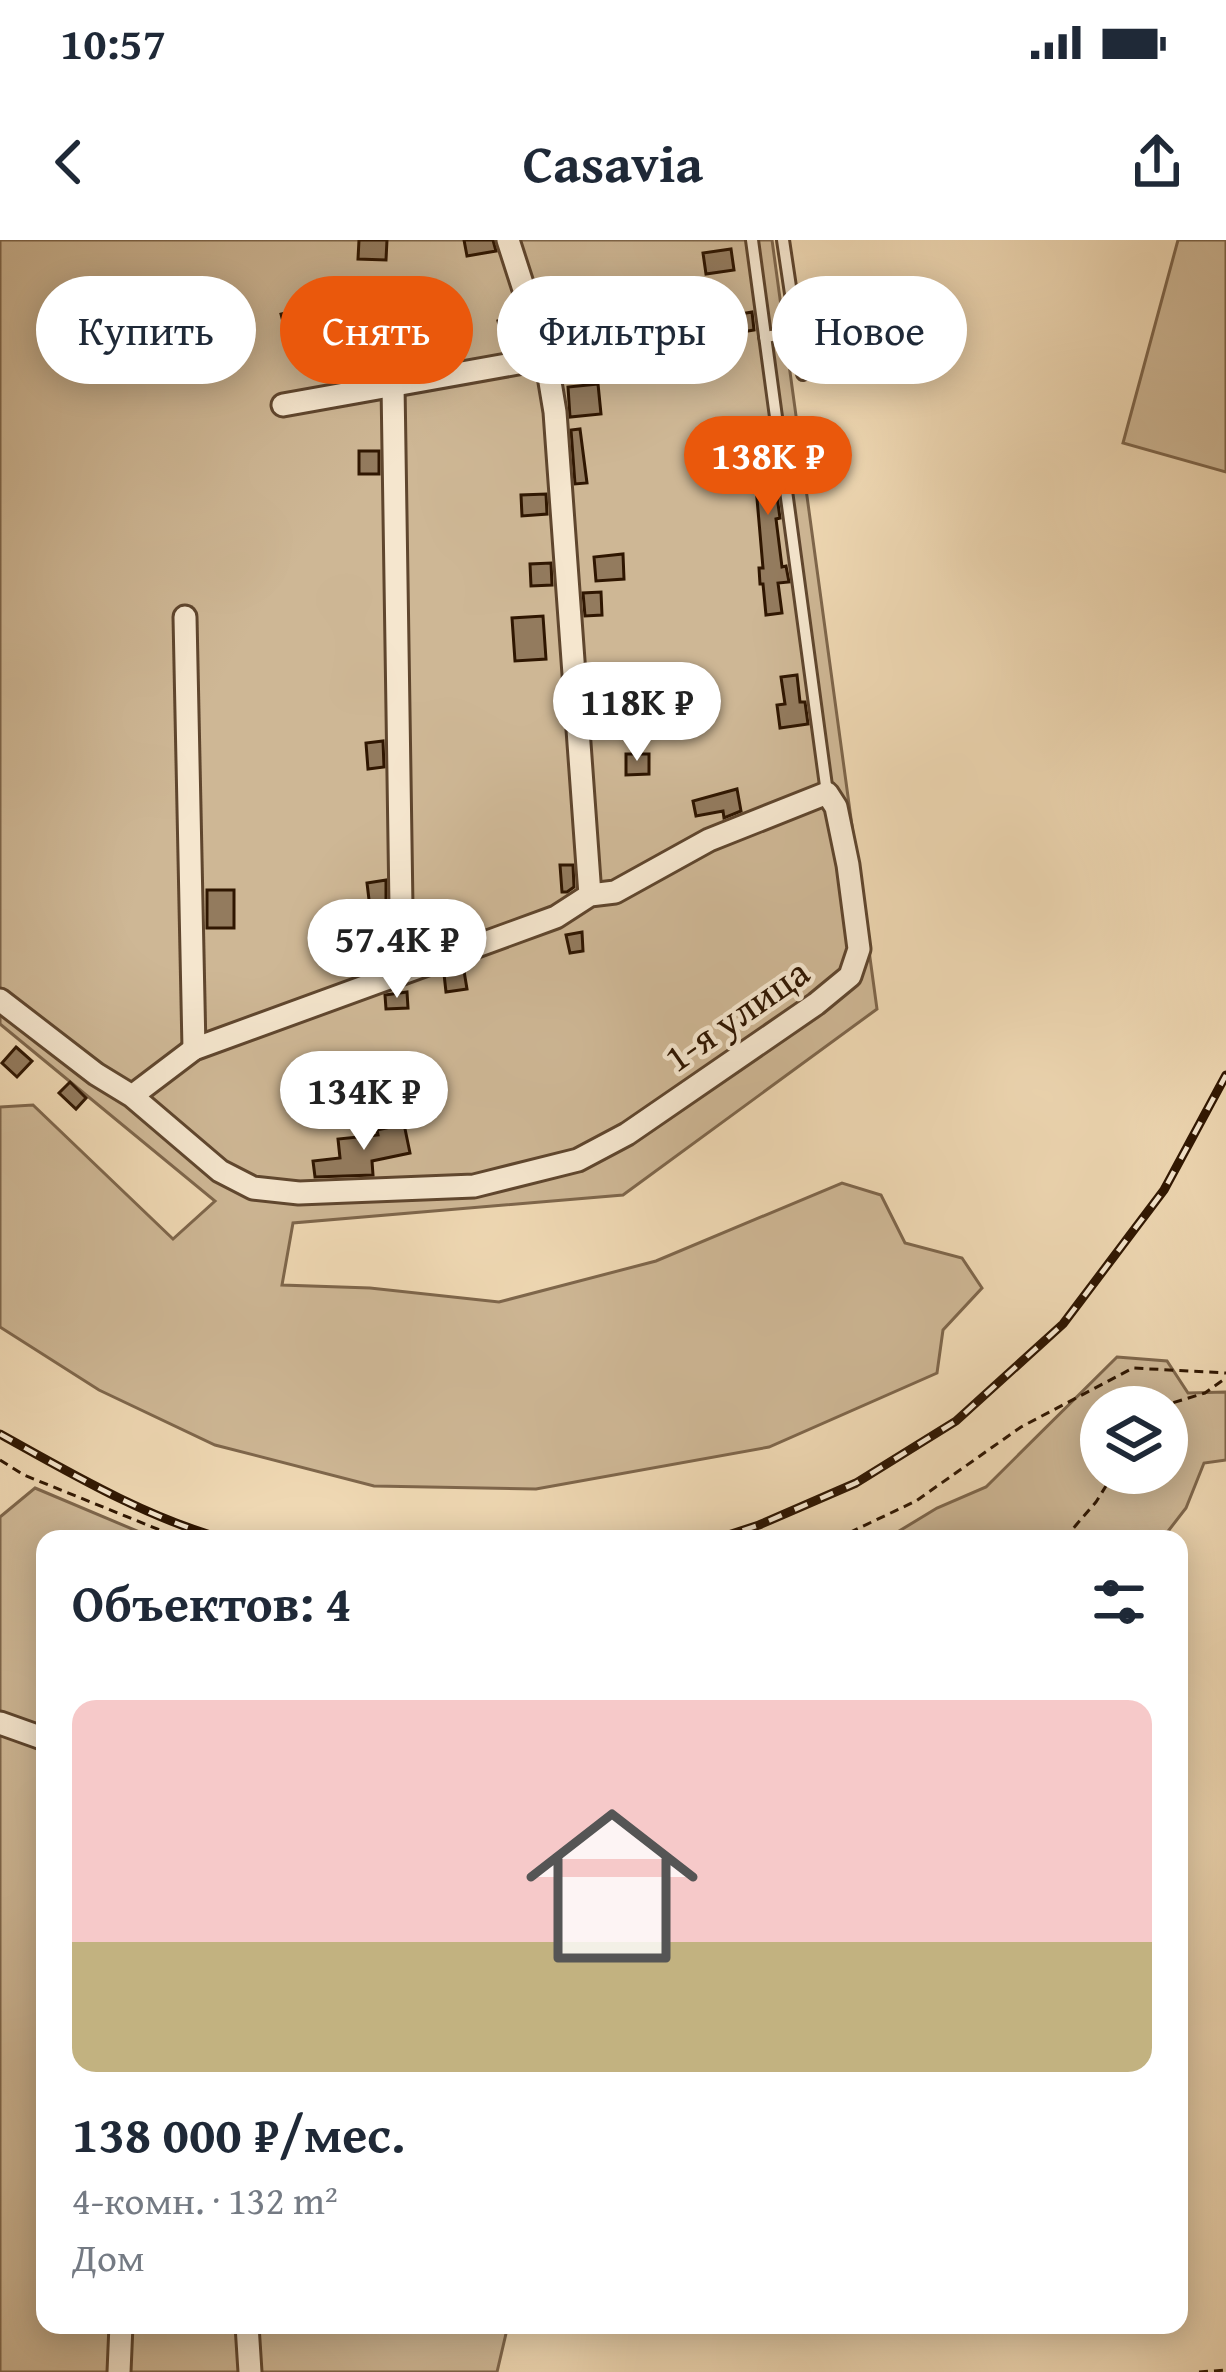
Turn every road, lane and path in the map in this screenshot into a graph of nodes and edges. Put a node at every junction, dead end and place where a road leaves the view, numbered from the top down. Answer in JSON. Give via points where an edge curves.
{"nodes":[{"id":1,"x":508,"y":240,"type":"edge"},
{"id":2,"x":752,"y":240,"type":"edge"},
{"id":3,"x":783,"y":240,"type":"edge"},
{"id":4,"x":520,"y":276,"type":"edge"},
{"id":5,"x":788,"y":276,"type":"edge"},
{"id":6,"x":772,"y":336,"type":"edge"},
{"id":7,"x":766,"y":337,"type":"junction"},
{"id":8,"x":497,"y":367,"type":"edge"},
{"id":9,"x":550,"y":384,"type":"edge"},
{"id":10,"x":393,"y":385,"type":"junction"},
{"id":11,"x":283,"y":405,"type":"dead end"},
{"id":12,"x":185,"y":617,"type":"dead end"},
{"id":13,"x":827,"y":793,"type":"junction"},
{"id":14,"x":590,"y":896,"type":"junction"},
{"id":15,"x":402,"y":972,"type":"junction"},
{"id":16,"x":0,"y":1000,"type":"edge"},
{"id":17,"x":194,"y":1049,"type":"junction"},
{"id":18,"x":132,"y":1096,"type":"junction"},
{"id":19,"x":1226,"y":1376,"type":"edge"},
{"id":20,"x":1188,"y":1398,"type":"edge"},
{"id":21,"x":0,"y":1460,"type":"edge"},
{"id":22,"x":8,"y":1465,"type":"junction"},
{"id":23,"x":0,"y":1475,"type":"edge"},
{"id":24,"x":1101,"y":1494,"type":"edge"},
{"id":25,"x":160,"y":1530,"type":"edge"},
{"id":26,"x":855,"y":1530,"type":"edge"},
{"id":27,"x":1072,"y":1530,"type":"edge"},
{"id":28,"x":0,"y":1723,"type":"edge"},
{"id":29,"x":36,"y":1736,"type":"edge"},
{"id":30,"x":121,"y":2334,"type":"edge"},
{"id":31,"x":248,"y":2334,"type":"edge"},
{"id":32,"x":1226,"y":2370,"type":"edge"},
{"id":33,"x":119,"y":2372,"type":"edge"},
{"id":34,"x":250,"y":2372,"type":"edge"},
{"id":35,"x":1198,"y":2372,"type":"edge"}],
"edges":[{"from":1,"to":4,"type":"street"},
{"from":2,"to":7,"type":"lane"},
{"from":3,"to":5,"type":"lane"},
{"from":6,"to":7,"type":"lane"},
{"from":7,"to":13,"type":"lane"},
{"from":8,"to":10,"type":"street"},
{"from":9,"to":14,"type":"street"},
{"from":10,"to":11,"type":"street"},
{"from":10,"to":15,"type":"street"},
{"from":12,"to":17,"type":"street"},
{"from":13,"to":14,"type":"street","via":[[710,840],[615,892]]},
{"from":13,"to":18,"type":"street","name":"1-я улица","via":[[836,807],[859,949],[850,976],[628,1134],[578,1160],[474,1186],[253,1188],[220,1171]]},
{"from":14,"to":15,"type":"street","via":[[556,917]]},
{"from":15,"to":17,"type":"street"},
{"from":16,"to":18,"type":"street","name":"1-я улица"},
{"from":17,"to":18,"type":"street"},
{"from":19,"to":20,"type":"path"},
{"from":19,"to":26,"type":"path","via":[[1133,1368]]},
{"from":21,"to":22,"type":"path"},
{"from":22,"to":23,"type":"path"},
{"from":22,"to":25,"type":"path"},
{"from":24,"to":27,"type":"path"},
{"from":28,"to":29,"type":"street"},
{"from":30,"to":33,"type":"street"},
{"from":31,"to":34,"type":"street"},
{"from":32,"to":35,"type":"path"}]}
